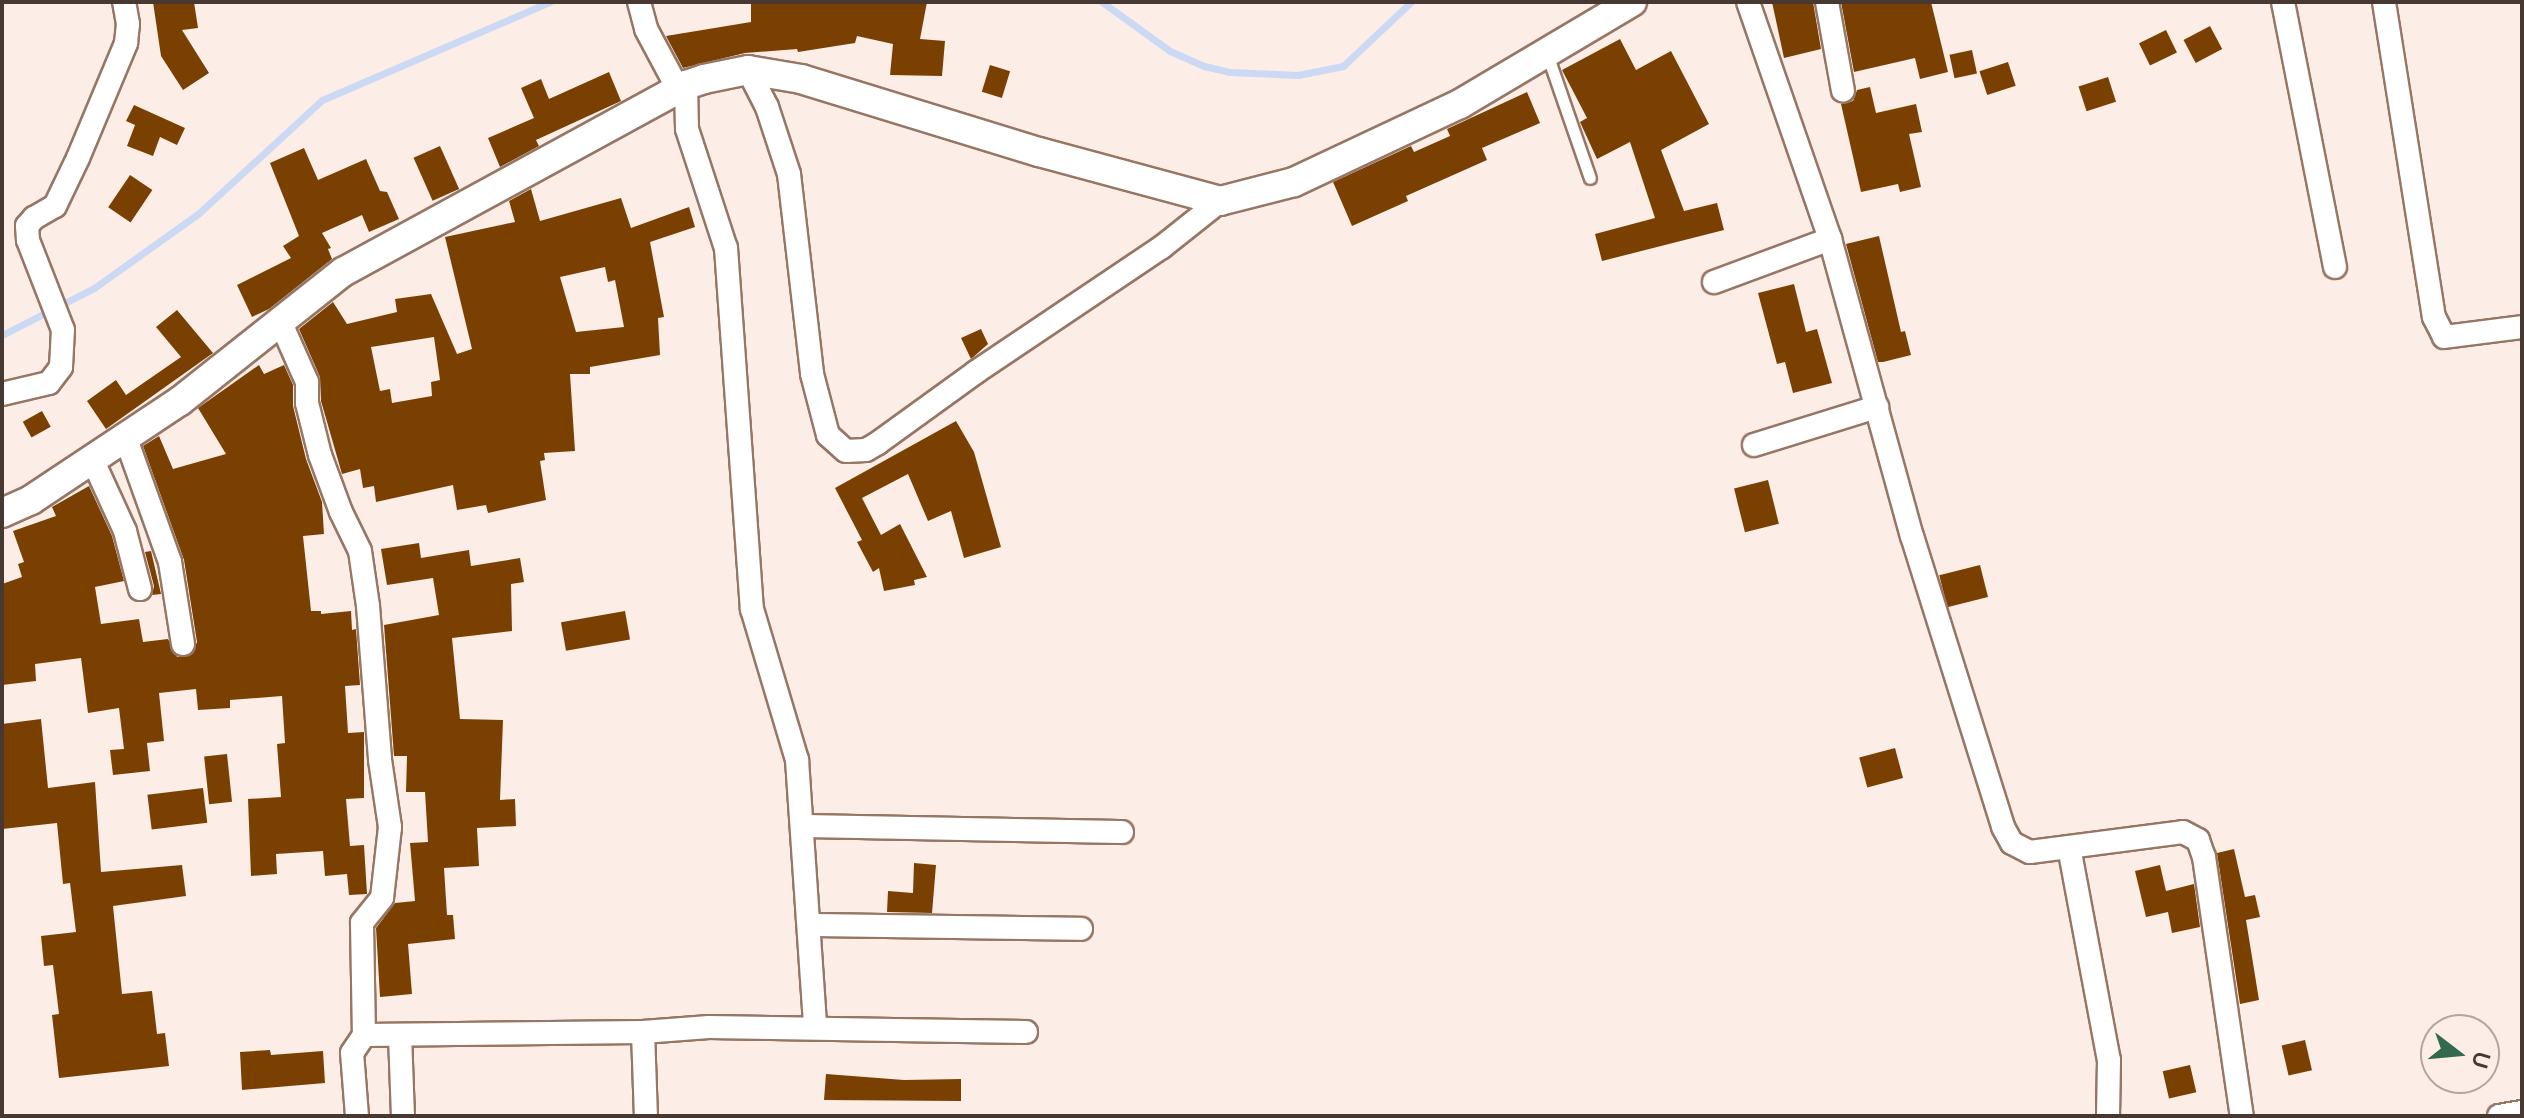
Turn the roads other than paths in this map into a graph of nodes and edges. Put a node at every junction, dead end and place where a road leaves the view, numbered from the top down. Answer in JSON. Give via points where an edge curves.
{"nodes":[{"id":1,"x":124,"y":2,"type":"edge"},
{"id":2,"x":639,"y":2,"type":"edge"},
{"id":3,"x":1632,"y":2,"type":"edge"},
{"id":4,"x":1748,"y":2,"type":"edge"},
{"id":5,"x":1827,"y":2,"type":"edge"},
{"id":6,"x":2283,"y":2,"type":"edge"},
{"id":7,"x":2384,"y":2,"type":"edge"},
{"id":8,"x":1547,"y":53,"type":"junction"},
{"id":9,"x":748,"y":70,"type":"junction"},
{"id":10,"x":682,"y":87,"type":"junction"},
{"id":11,"x":1843,"y":91,"type":"dead end"},
{"id":12,"x":1590,"y":178,"type":"dead end"},
{"id":13,"x":1220,"y":201,"type":"junction"},
{"id":14,"x":1830,"y":239,"type":"junction"},
{"id":15,"x":2335,"y":267,"type":"dead end"},
{"id":16,"x":1714,"y":282,"type":"dead end"},
{"id":17,"x":280,"y":321,"type":"junction"},
{"id":18,"x":2522,"y":327,"type":"edge"},
{"id":19,"x":2,"y":394,"type":"edge"},
{"id":20,"x":1877,"y":407,"type":"junction"},
{"id":21,"x":126,"y":439,"type":"junction"},
{"id":22,"x":1754,"y":445,"type":"dead end"},
{"id":23,"x":93,"y":461,"type":"junction"},
{"id":24,"x":2,"y":513,"type":"edge"},
{"id":25,"x":140,"y":589,"type":"dead end"},
{"id":26,"x":183,"y":644,"type":"dead end"},
{"id":27,"x":803,"y":826,"type":"junction"},
{"id":28,"x":1122,"y":832,"type":"dead end"},
{"id":29,"x":2069,"y":847,"type":"junction"},
{"id":30,"x":809,"y":925,"type":"junction"},
{"id":31,"x":1081,"y":929,"type":"dead end"},
{"id":32,"x":815,"y":1026,"type":"junction"},
{"id":33,"x":643,"y":1032,"type":"junction"},
{"id":34,"x":1026,"y":1032,"type":"dead end"},
{"id":35,"x":364,"y":1035,"type":"junction"},
{"id":36,"x":400,"y":1035,"type":"junction"},
{"id":37,"x":2522,"y":1112,"type":"edge"},
{"id":38,"x":357,"y":1116,"type":"edge"},
{"id":39,"x":403,"y":1116,"type":"edge"},
{"id":40,"x":646,"y":1116,"type":"edge"},
{"id":41,"x":2108,"y":1116,"type":"edge"},
{"id":42,"x":2242,"y":1116,"type":"edge"},
{"id":43,"x":2499,"y":1116,"type":"edge"}],
"edges":[{"from":1,"to":19,"type":"street","via":[[126,43],[78,158],[55,206],[27,226],[63,330],[61,367],[49,383]]},
{"from":2,"to":10,"type":"street","via":[[646,29]]},
{"from":3,"to":8,"type":"street"},
{"from":4,"to":14,"type":"street"},
{"from":5,"to":11,"type":"street"},
{"from":6,"to":15,"type":"street"},
{"from":7,"to":18,"type":"street","via":[[2434,317],[2444,337]]},
{"from":8,"to":12,"type":"lane"},
{"from":8,"to":13,"type":"street","via":[[1460,104],[1294,182]]},
{"from":9,"to":10,"type":"street"},
{"from":9,"to":13,"type":"street","via":[[841,89],[1039,152]]},
{"from":9,"to":13,"type":"street","via":[[767,107],[789,174],[812,374],[828,435],[846,451],[878,443],[1162,247]]},
{"from":10,"to":17,"type":"street","via":[[343,272]]},
{"from":10,"to":27,"type":"street","via":[[687,129],[726,248],[752,609],[792,739]]},
{"from":14,"to":16,"type":"street"},
{"from":14,"to":20,"type":"street"},
{"from":17,"to":21,"type":"street"},
{"from":17,"to":35,"type":"street","via":[[307,382],[320,455],[360,551],[368,606],[390,827],[382,898],[362,923]]},
{"from":20,"to":22,"type":"street"},
{"from":20,"to":29,"type":"street","via":[[2003,827],[2020,849]]},
{"from":21,"to":23,"type":"street"},
{"from":21,"to":26,"type":"street","via":[[170,562]]},
{"from":23,"to":24,"type":"street"},
{"from":23,"to":25,"type":"street","via":[[125,531]]},
{"from":27,"to":28,"type":"street"},
{"from":27,"to":30,"type":"street"},
{"from":29,"to":41,"type":"street","via":[[2109,1060]]},
{"from":29,"to":42,"type":"street","via":[[2183,832],[2198,840]]},
{"from":30,"to":31,"type":"street"},
{"from":30,"to":32,"type":"street"},
{"from":32,"to":33,"type":"street"},
{"from":32,"to":34,"type":"street"},
{"from":33,"to":36,"type":"street"},
{"from":33,"to":40,"type":"street"},
{"from":35,"to":36,"type":"street"},
{"from":35,"to":38,"type":"street","via":[[352,1053]]},
{"from":36,"to":39,"type":"street"},
{"from":37,"to":43,"type":"street"}]}
